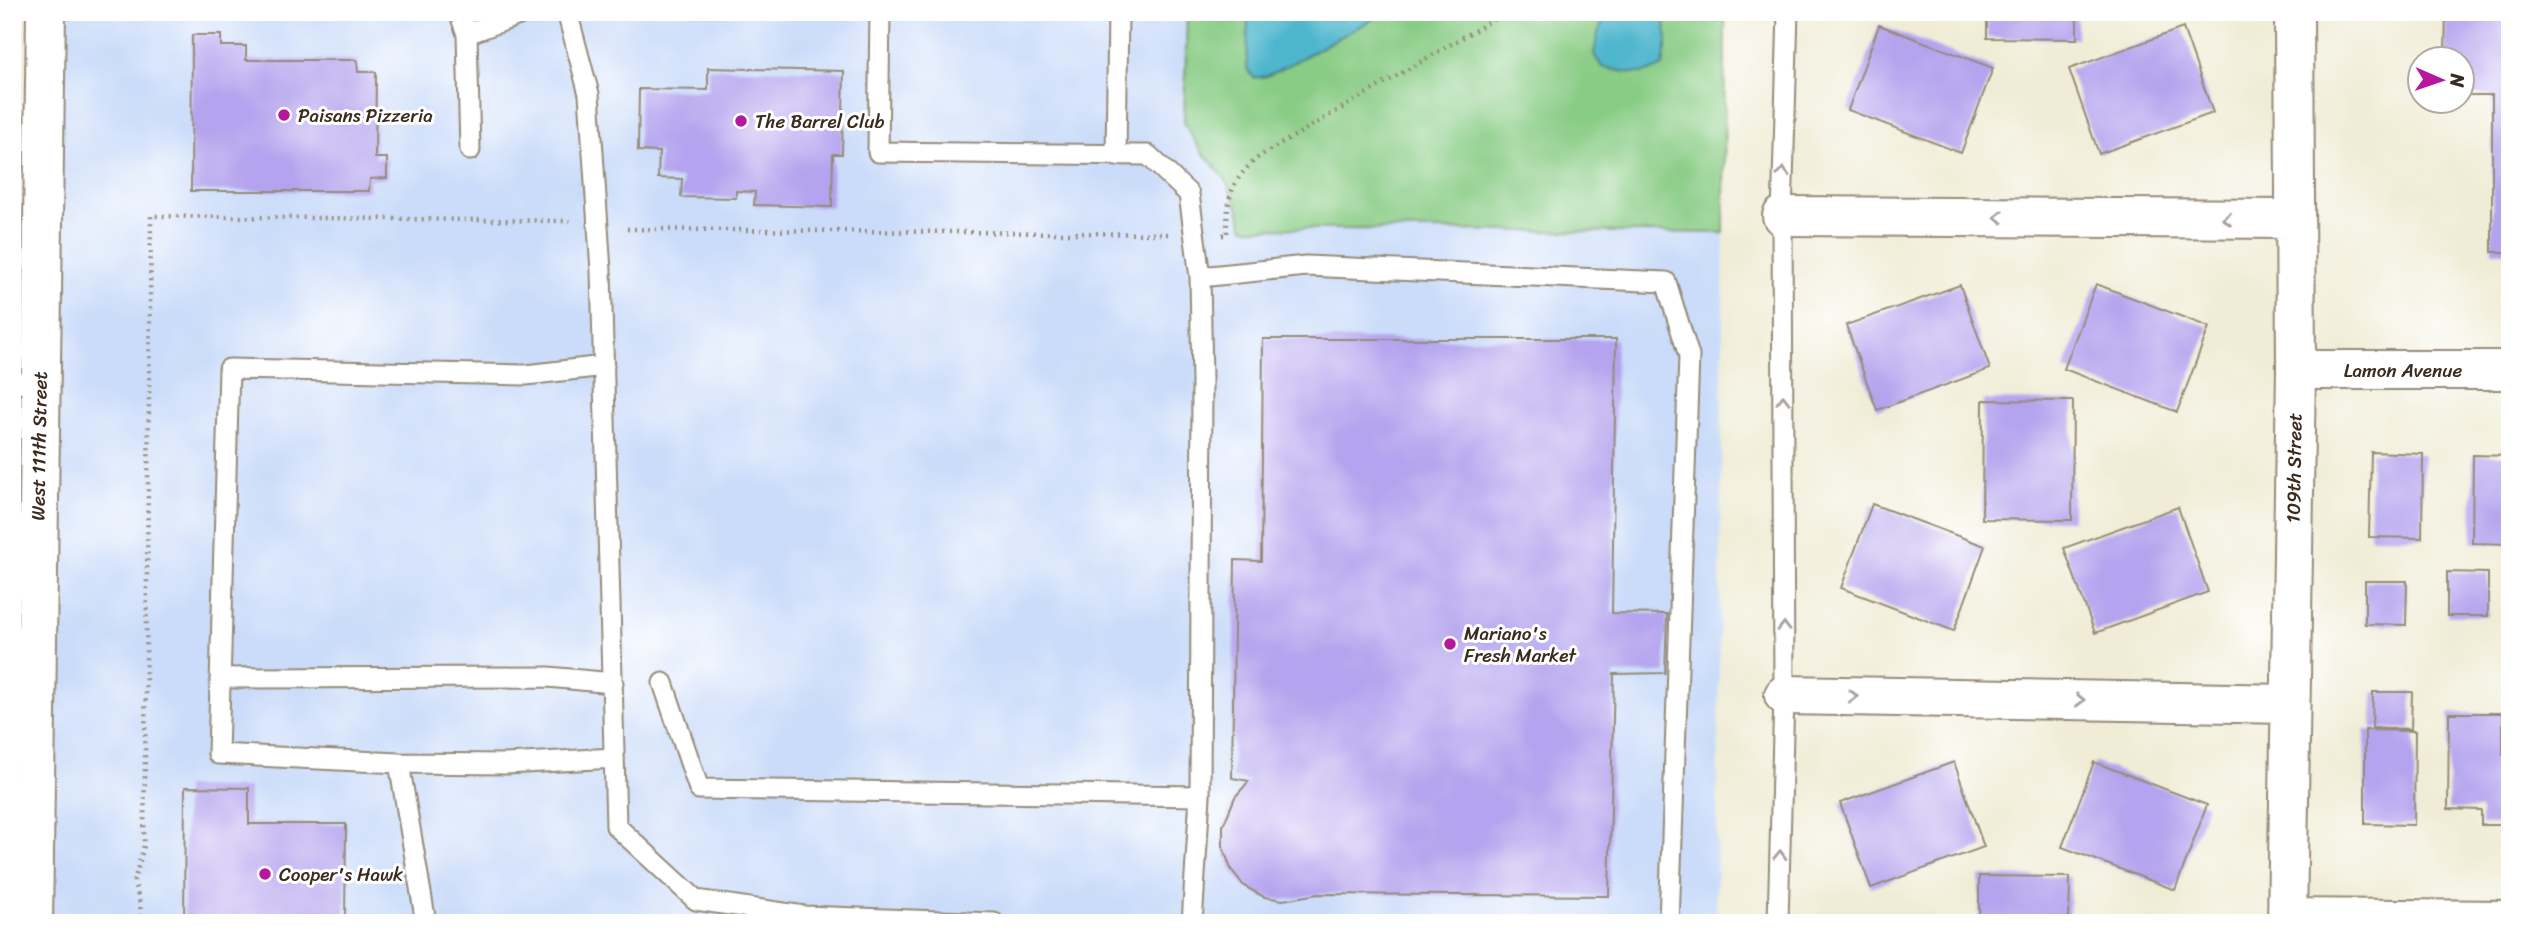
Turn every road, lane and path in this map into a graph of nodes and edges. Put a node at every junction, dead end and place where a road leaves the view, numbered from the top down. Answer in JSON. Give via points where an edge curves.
{"nodes":[{"id":1,"x":46,"y":12,"type":"edge"},
{"id":2,"x":459,"y":12,"type":"edge"},
{"id":3,"x":527,"y":12,"type":"edge"},
{"id":4,"x":567,"y":12,"type":"edge"},
{"id":5,"x":880,"y":12,"type":"edge"},
{"id":6,"x":1118,"y":12,"type":"edge"},
{"id":7,"x":1506,"y":12,"type":"edge"},
{"id":8,"x":1788,"y":12,"type":"edge"},
{"id":9,"x":2294,"y":12,"type":"edge"},
{"id":10,"x":467,"y":34,"type":"junction"},
{"id":11,"x":470,"y":150,"type":"dead end"},
{"id":12,"x":1116,"y":156,"type":"junction"},
{"id":13,"x":1782,"y":216,"type":"junction"},
{"id":14,"x":2295,"y":219,"type":"junction"},
{"id":15,"x":566,"y":220,"type":"dead end"},
{"id":16,"x":637,"y":230,"type":"dead end"},
{"id":17,"x":1161,"y":234,"type":"dead end"},
{"id":18,"x":1227,"y":235,"type":"dead end"},
{"id":19,"x":1200,"y":277,"type":"junction"},
{"id":20,"x":604,"y":366,"type":"junction"},
{"id":21,"x":2296,"y":370,"type":"junction"},
{"id":22,"x":2510,"y":370,"type":"edge"},
{"id":23,"x":26,"y":383,"type":"edge"},
{"id":24,"x":24,"y":641,"type":"edge"},
{"id":25,"x":220,"y":678,"type":"junction"},
{"id":26,"x":613,"y":683,"type":"junction"},
{"id":27,"x":663,"y":683,"type":"dead end"},
{"id":28,"x":1784,"y":695,"type":"junction"},
{"id":29,"x":2290,"y":705,"type":"junction"},
{"id":30,"x":614,"y":758,"type":"junction"},
{"id":31,"x":399,"y":763,"type":"junction"},
{"id":32,"x":1200,"y":796,"type":"junction"},
{"id":33,"x":747,"y":915,"type":"edge"},
{"id":34,"x":2510,"y":920,"type":"edge"},
{"id":35,"x":2287,"y":921,"type":"edge"},
{"id":36,"x":33,"y":923,"type":"edge"},
{"id":37,"x":141,"y":923,"type":"edge"},
{"id":38,"x":426,"y":923,"type":"edge"},
{"id":39,"x":994,"y":923,"type":"edge"},
{"id":40,"x":1192,"y":923,"type":"edge"},
{"id":41,"x":1669,"y":923,"type":"edge"},
{"id":42,"x":1778,"y":923,"type":"edge"}],
"edges":[{"from":1,"to":23,"type":"street","name":"West 111th Street"},
{"from":2,"to":10,"type":"lane"},
{"from":3,"to":10,"type":"lane"},
{"from":4,"to":20,"type":"lane","via":[[589,94]]},
{"from":5,"to":12,"type":"lane","via":[[878,152]]},
{"from":6,"to":12,"type":"lane"},
{"from":7,"to":18,"type":"path","via":[[1260,156],[1232,188]]},
{"from":13,"to":8,"type":"lane","one_way":true},
{"from":9,"to":14,"type":"street","name":"109th Street"},
{"from":10,"to":11,"type":"lane"},
{"from":12,"to":19,"type":"lane","via":[[1148,155],[1189,194]]},
{"from":14,"to":13,"type":"street","one_way":true},
{"from":28,"to":13,"type":"lane","one_way":true},
{"from":14,"to":21,"type":"street","name":"109th Street"},
{"from":15,"to":37,"type":"path","via":[[151,216],[144,846],[134,881]]},
{"from":16,"to":17,"type":"path"},
{"from":19,"to":32,"type":"lane"},
{"from":19,"to":41,"type":"lane","via":[[1306,266],[1666,282],[1689,356]]},
{"from":20,"to":25,"type":"lane","via":[[526,375],[229,369]]},
{"from":20,"to":26,"type":"lane"},
{"from":21,"to":22,"type":"street","name":"Lamon Avenue"},
{"from":21,"to":29,"type":"street","name":"109th Street"},
{"from":23,"to":24,"type":"street","name":"West 111th Street"},
{"from":24,"to":36,"type":"street","name":"West 111th Street"},
{"from":25,"to":26,"type":"lane","via":[[548,677]]},
{"from":25,"to":31,"type":"lane","via":[[218,754]]},
{"from":26,"to":30,"type":"lane"},
{"from":27,"to":32,"type":"lane","via":[[699,789]]},
{"from":28,"to":29,"type":"street","one_way":true},
{"from":42,"to":28,"type":"lane","one_way":true},
{"from":29,"to":35,"type":"street","name":"109th Street"},
{"from":30,"to":31,"type":"lane"},
{"from":30,"to":33,"type":"lane","via":[[616,826],[695,900]]},
{"from":31,"to":38,"type":"lane"},
{"from":32,"to":40,"type":"lane"},
{"from":33,"to":39,"type":"lane"},
{"from":34,"to":35,"type":"street"}]}
